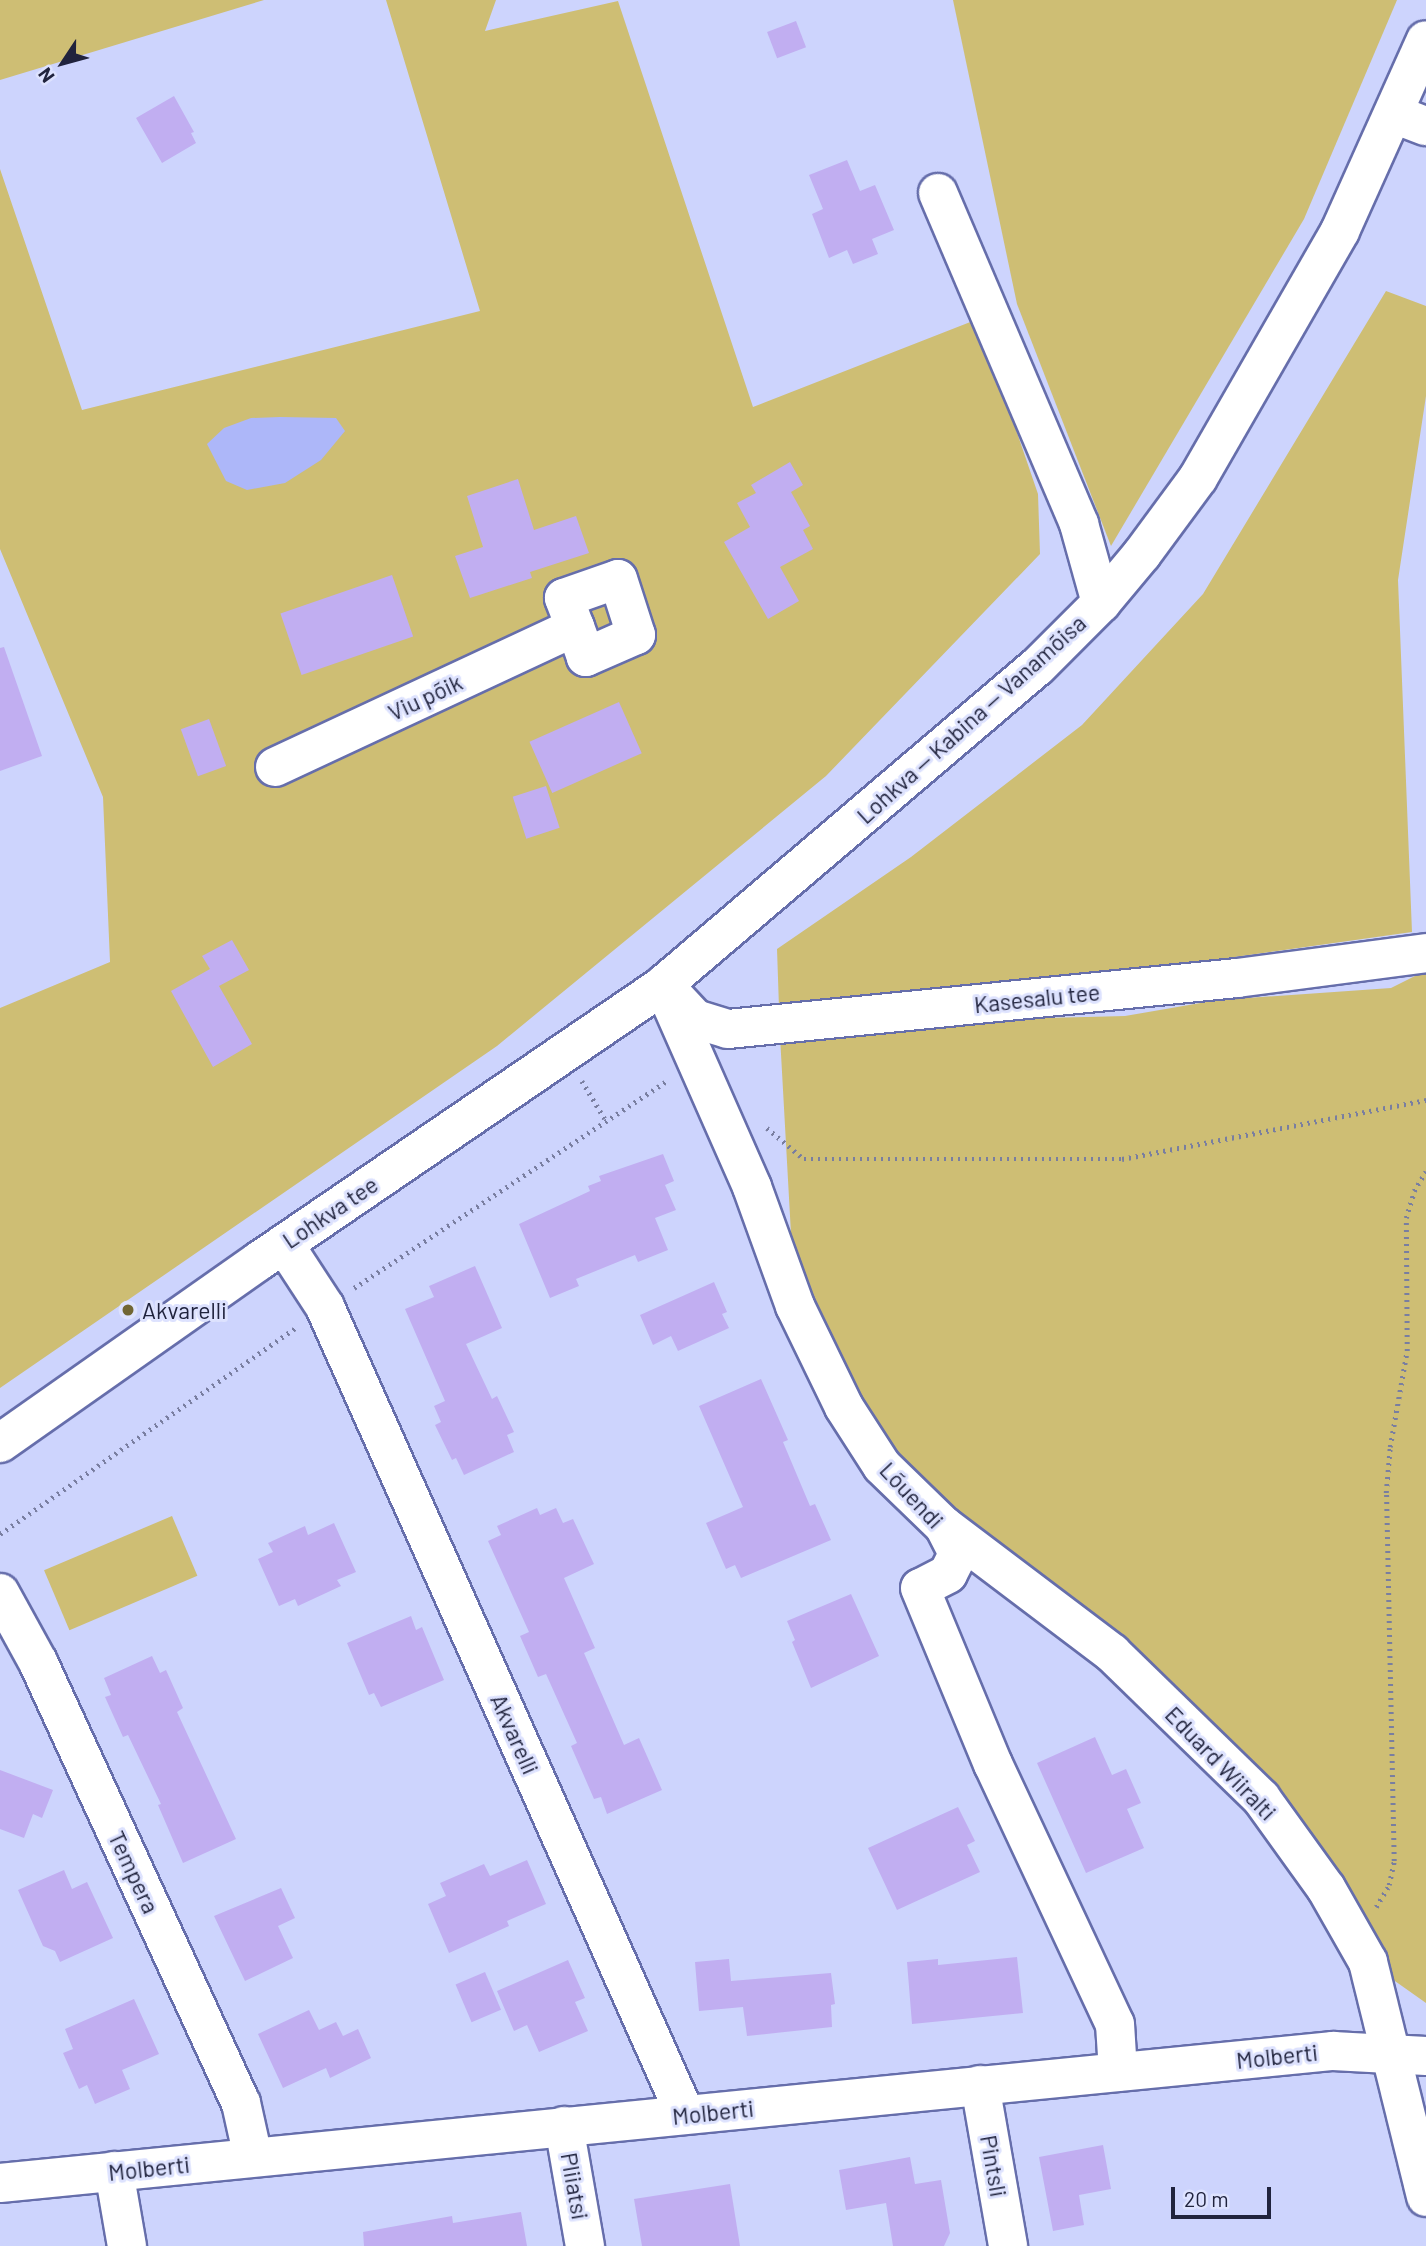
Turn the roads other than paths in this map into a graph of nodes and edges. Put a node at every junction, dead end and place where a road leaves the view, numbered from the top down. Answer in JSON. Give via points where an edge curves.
{"nodes":[{"id":1,"x":1426,"y":40,"type":"edge"},
{"id":2,"x":1410,"y":120,"type":"edge"},
{"id":3,"x":938,"y":192,"type":"dead end"},
{"id":4,"x":1101,"y":603,"type":"junction"},
{"id":5,"x":575,"y":627,"type":"dead end"},
{"id":6,"x":275,"y":767,"type":"dead end"},
{"id":7,"x":1426,"y":953,"type":"edge"},
{"id":8,"x":663,"y":985,"type":"junction"},
{"id":9,"x":271,"y":1253,"type":"junction"},
{"id":10,"x":10,"y":1436,"type":"edge"},
{"id":11,"x":944,"y":1526,"type":"junction"},
{"id":12,"x":0,"y":1593,"type":"edge"},
{"id":13,"x":1409,"y":2055,"type":"edge"},
{"id":14,"x":1118,"y":2072,"type":"junction"},
{"id":15,"x":980,"y":2085,"type":"junction"},
{"id":16,"x":685,"y":2114,"type":"junction"},
{"id":17,"x":564,"y":2126,"type":"junction"},
{"id":18,"x":253,"y":2157,"type":"junction"},
{"id":19,"x":114,"y":2171,"type":"junction"},
{"id":20,"x":0,"y":2183,"type":"edge"},
{"id":21,"x":1426,"y":2197,"type":"edge"},
{"id":22,"x":127,"y":2246,"type":"edge"},
{"id":23,"x":585,"y":2246,"type":"edge"},
{"id":24,"x":1008,"y":2246,"type":"edge"}],
"edges":[{"from":1,"to":2,"type":"street","name":"Lohkva — Kabina — Vanamõisa"},
{"from":2,"to":4,"type":"street","name":"Lohkva — Kabina — Vanamõisa","via":[[1340,231],[1198,478]]},
{"from":3,"to":4,"type":"street","via":[[1079,524]]},
{"from":4,"to":8,"type":"street","name":"Lohkva — Kabina — Vanamõisa","via":[[981,716]]},
{"from":5,"to":6,"type":"street","name":"Viu põik"},
{"from":7,"to":8,"type":"street","name":"Kasesalu tee","via":[[1237,978],[728,1029],[695,1019]]},
{"from":8,"to":9,"type":"street","name":"Lohkva tee"},
{"from":8,"to":11,"type":"street","name":"Lõuendi","via":[[752,1187],[795,1306],[844,1407],[882,1466]]},
{"from":9,"to":10,"type":"street","name":"Lohkva tee"},
{"from":9,"to":16,"type":"street","name":"Akvarelli","via":[[325,1307]]},
{"from":11,"to":13,"type":"street","name":"Eduard Wiiralti","via":[[1112,1653],[1261,1798],[1326,1888],[1368,1962]]},
{"from":11,"to":14,"type":"street","name":"Lõuendi","via":[[958,1554],[947,1574],[920,1588],[993,1764],[1115,2024]]},
{"from":12,"to":18,"type":"street","name":"Tempera","via":[[43,1675],[241,2103]]},
{"from":13,"to":14,"type":"street","name":"Molberti","via":[[1334,2051]]},
{"from":13,"to":21,"type":"street","name":"Eduard Wiiralti"},
{"from":14,"to":15,"type":"street","name":"Molberti"},
{"from":15,"to":16,"type":"street","name":"Molberti"},
{"from":15,"to":24,"type":"street","name":"Pintsli"},
{"from":16,"to":17,"type":"street","name":"Molberti"},
{"from":17,"to":18,"type":"street","name":"Molberti"},
{"from":17,"to":23,"type":"street","name":"Pliiatsi"},
{"from":18,"to":19,"type":"street","name":"Molberti"},
{"from":19,"to":20,"type":"street","name":"Molberti"},
{"from":19,"to":22,"type":"street"}]}
